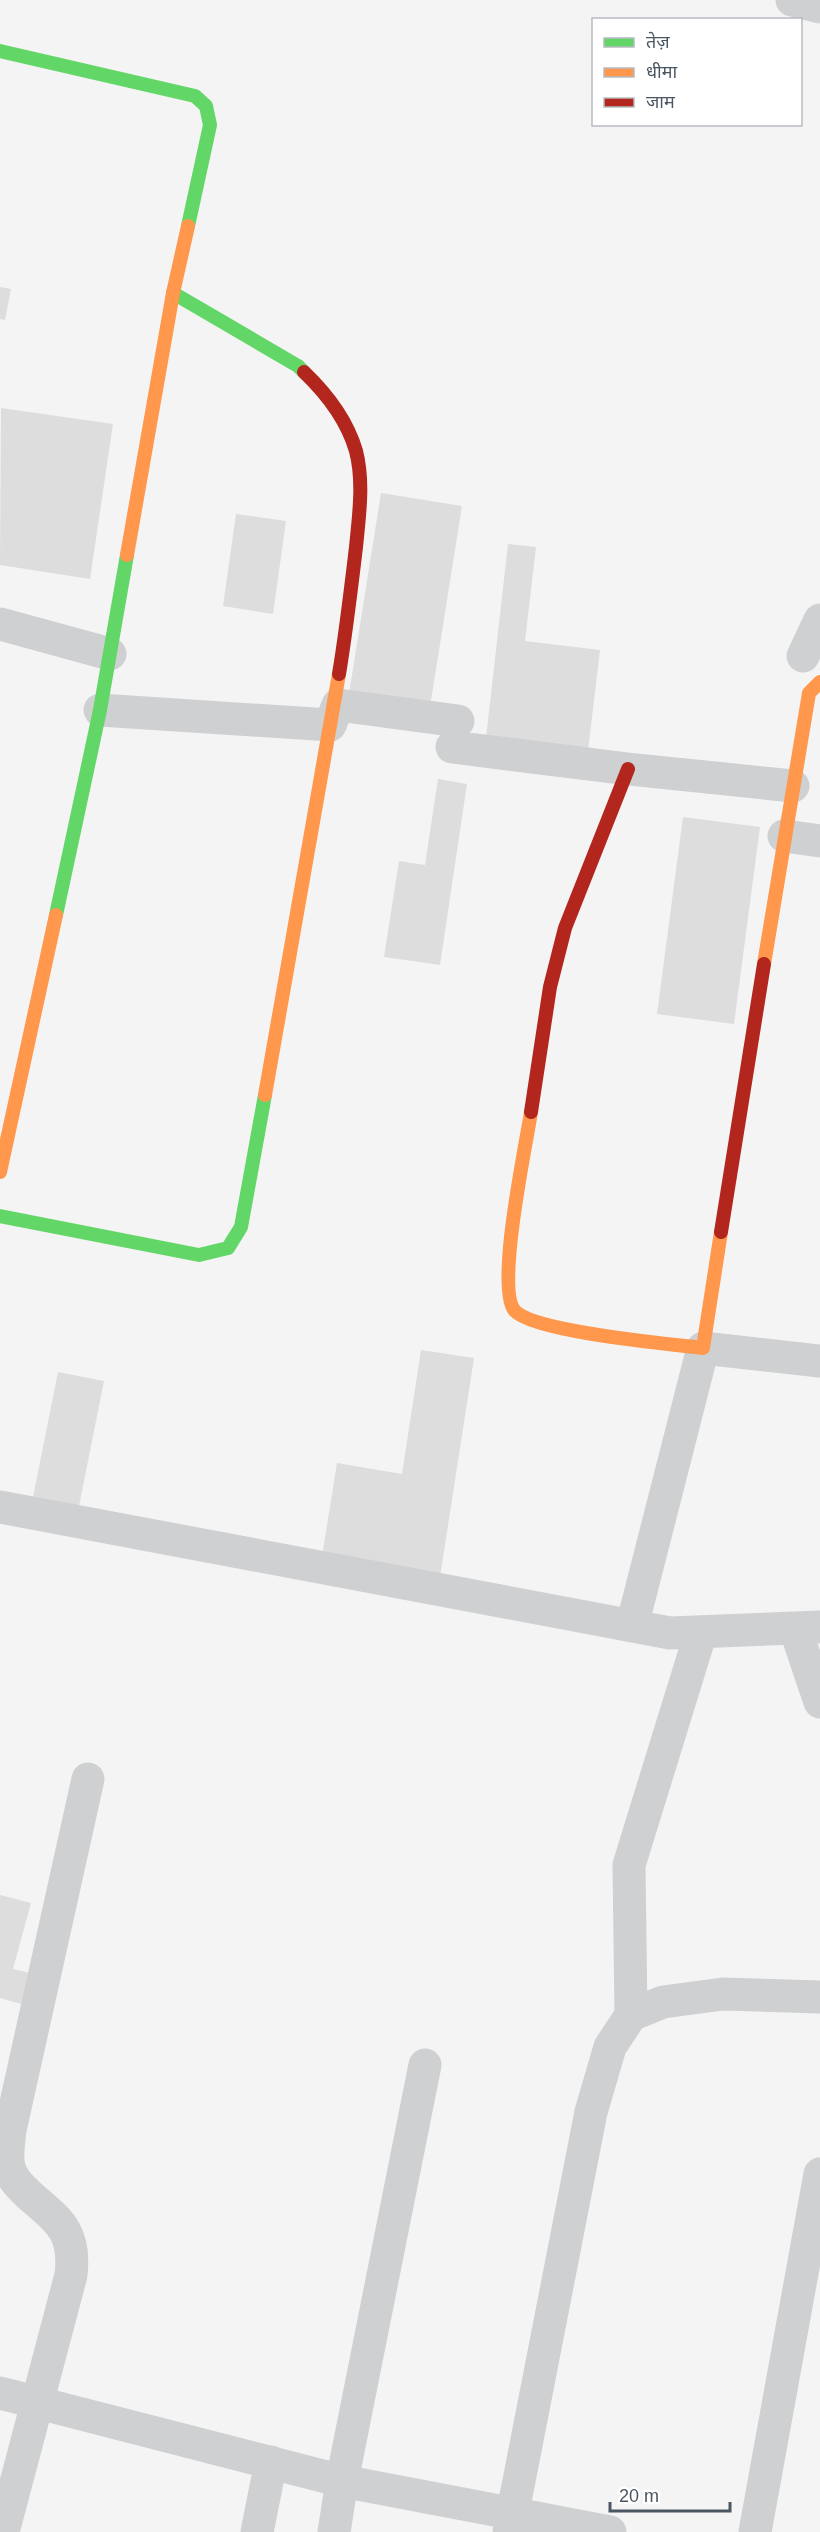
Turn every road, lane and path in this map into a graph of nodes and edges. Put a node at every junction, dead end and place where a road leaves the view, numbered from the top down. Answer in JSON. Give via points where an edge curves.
{"nodes":[{"id":1,"x":792,"y":0,"type":"edge"},
{"id":2,"x":820,"y":7,"type":"edge"},
{"id":3,"x":0,"y":51,"type":"edge"},
{"id":4,"x":173,"y":293,"type":"junction"},
{"id":5,"x":820,"y":620,"type":"edge"},
{"id":6,"x":0,"y":624,"type":"edge"},
{"id":7,"x":110,"y":654,"type":"junction"},
{"id":8,"x":812,"y":669,"type":"edge"},
{"id":9,"x":100,"y":710,"type":"junction"},
{"id":10,"x":330,"y":725,"type":"junction"},
{"id":11,"x":627,"y":769,"type":"junction"},
{"id":12,"x":793,"y":786,"type":"junction"},
{"id":13,"x":784,"y":836,"type":"junction"},
{"id":14,"x":820,"y":841,"type":"edge"},
{"id":15,"x":0,"y":1172,"type":"edge"},
{"id":16,"x":0,"y":1216,"type":"edge"},
{"id":17,"x":703,"y":1348,"type":"junction"},
{"id":18,"x":820,"y":1361,"type":"edge"},
{"id":19,"x":0,"y":1508,"type":"edge"},
{"id":20,"x":632,"y":1626,"type":"junction"},
{"id":21,"x":808,"y":1627,"type":"edge"},
{"id":22,"x":701,"y":1632,"type":"junction"},
{"id":23,"x":820,"y":1702,"type":"edge"},
{"id":24,"x":88,"y":1779,"type":"dead end"},
{"id":25,"x":820,"y":1997,"type":"edge"},
{"id":26,"x":631,"y":2015,"type":"junction"},
{"id":27,"x":425,"y":2065,"type":"dead end"},
{"id":28,"x":4,"y":2153,"type":"edge"},
{"id":29,"x":820,"y":2175,"type":"edge"},
{"id":30,"x":0,"y":2392,"type":"edge"},
{"id":31,"x":37,"y":2401,"type":"junction"},
{"id":32,"x":270,"y":2462,"type":"junction"},
{"id":33,"x":342,"y":2481,"type":"junction"},
{"id":34,"x":510,"y":2523,"type":"edge"},
{"id":35,"x":3,"y":2532,"type":"edge"},
{"id":36,"x":257,"y":2532,"type":"edge"},
{"id":37,"x":334,"y":2532,"type":"edge"},
{"id":38,"x":610,"y":2532,"type":"edge"},
{"id":39,"x":755,"y":2532,"type":"edge"}],
"edges":[{"from":1,"to":2,"type":"street"},
{"from":3,"to":4,"type":"street","via":[[195,96],[206,106],[210,125]]},
{"from":4,"to":7,"type":"street"},
{"from":4,"to":10,"type":"street","via":[[298,366],[321,387],[340,414],[356,452],[361,500],[349,612]]},
{"from":5,"to":8,"type":"street"},
{"from":6,"to":7,"type":"street"},
{"from":7,"to":9,"type":"street"},
{"from":8,"to":12,"type":"street"},
{"from":9,"to":10,"type":"street"},
{"from":9,"to":15,"type":"street"},
{"from":10,"to":11,"type":"street","via":[[339,705],[455,734]]},
{"from":10,"to":16,"type":"street","via":[[241,1227],[228,1248],[199,1255]]},
{"from":11,"to":12,"type":"street"},
{"from":11,"to":17,"type":"street","via":[[565,928],[550,987],[507,1269],[507,1296],[517,1312],[542,1324]]},
{"from":12,"to":13,"type":"street"},
{"from":13,"to":14,"type":"street"},
{"from":13,"to":17,"type":"street"},
{"from":17,"to":18,"type":"street"},
{"from":17,"to":20,"type":"street"},
{"from":19,"to":20,"type":"street"},
{"from":20,"to":22,"type":"street","via":[[670,1633]]},
{"from":21,"to":22,"type":"street"},
{"from":21,"to":23,"type":"street"},
{"from":22,"to":26,"type":"street","via":[[629,1865]]},
{"from":24,"to":28,"type":"street"},
{"from":25,"to":26,"type":"street","via":[[723,1994],[663,2002]]},
{"from":26,"to":34,"type":"street","via":[[610,2047],[591,2112]]},
{"from":27,"to":33,"type":"street"},
{"from":28,"to":31,"type":"street","via":[[17,2183],[58,2220],[73,2253],[71,2275]]},
{"from":29,"to":39,"type":"street"},
{"from":30,"to":31,"type":"street"},
{"from":31,"to":32,"type":"street"},
{"from":31,"to":35,"type":"street"},
{"from":32,"to":33,"type":"street"},
{"from":32,"to":36,"type":"street"},
{"from":33,"to":34,"type":"street"},
{"from":33,"to":37,"type":"street"},
{"from":34,"to":38,"type":"street"}]}
